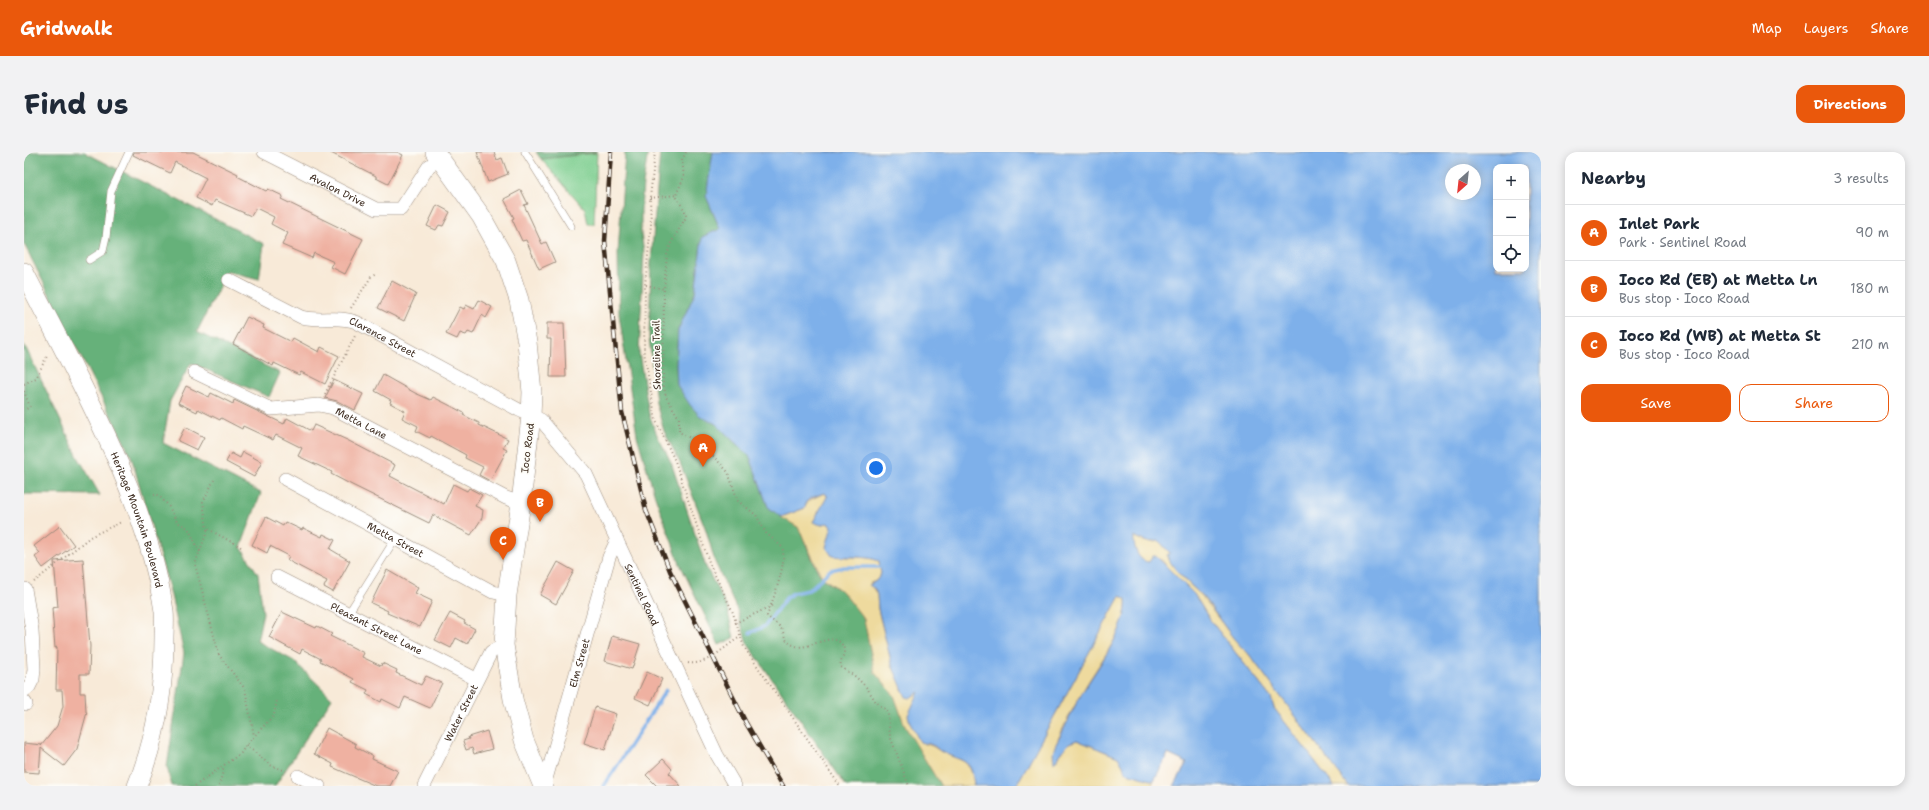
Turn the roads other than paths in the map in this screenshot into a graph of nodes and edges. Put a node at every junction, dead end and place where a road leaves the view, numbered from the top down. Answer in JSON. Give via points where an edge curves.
{"nodes":[{"id":1,"x":129,"y":152,"type":"edge"},
{"id":2,"x":264,"y":152,"type":"edge"},
{"id":3,"x":525,"y":152,"type":"edge"},
{"id":4,"x":437,"y":156,"type":"edge"},
{"id":5,"x":571,"y":226,"type":"dead end"},
{"id":6,"x":89,"y":260,"type":"dead end"},
{"id":7,"x":24,"y":272,"type":"edge"},
{"id":8,"x":229,"y":280,"type":"dead end"},
{"id":9,"x":194,"y":372,"type":"dead end"},
{"id":10,"x":531,"y":416,"type":"junction"},
{"id":11,"x":285,"y":479,"type":"dead end"},
{"id":12,"x":521,"y":503,"type":"junction"},
{"id":13,"x":395,"y":539,"type":"junction"},
{"id":14,"x":617,"y":540,"type":"junction"},
{"id":15,"x":277,"y":577,"type":"dead end"},
{"id":16,"x":25,"y":589,"type":"road end"},
{"id":17,"x":507,"y":595,"type":"junction"},
{"id":18,"x":348,"y":614,"type":"junction"},
{"id":19,"x":504,"y":645,"type":"junction"},
{"id":20,"x":476,"y":679,"type":"junction"},
{"id":21,"x":25,"y":698,"type":"edge"},
{"id":22,"x":298,"y":776,"type":"road end"},
{"id":23,"x":137,"y":786,"type":"edge"},
{"id":24,"x":319,"y":786,"type":"edge"},
{"id":25,"x":424,"y":786,"type":"edge"},
{"id":26,"x":543,"y":786,"type":"edge"},
{"id":27,"x":735,"y":786,"type":"edge"}],
"edges":[{"from":1,"to":6,"type":"lane","via":[[111,191],[103,251]]},
{"from":2,"to":4,"type":"street","name":"Avalon Drive","via":[[376,209],[401,210]]},
{"from":3,"to":5,"type":"lane"},
{"from":4,"to":10,"type":"main road","name":"Ioco Road","via":[[481,216],[506,261],[519,300],[527,342],[532,392]]},
{"from":7,"to":23,"type":"main road","name":"Heritage Mountain Boulevard","via":[[124,478],[152,557],[164,612],[164,666],[155,731]]},
{"from":8,"to":10,"type":"street","name":"Clarence Street","via":[[301,317],[312,320],[347,318],[362,324]]},
{"from":9,"to":12,"type":"street","name":"Metta Lane","via":[[272,409],[319,405],[333,408],[506,498]]},
{"from":10,"to":12,"type":"main road","name":"Ioco Road"},
{"from":10,"to":14,"type":"street","name":"Sentinel Road","via":[[541,420],[586,474]]},
{"from":11,"to":13,"type":"street","name":"Metta Street"},
{"from":12,"to":17,"type":"main road","name":"Ioco Road"},
{"from":13,"to":17,"type":"street","name":"Metta Street","via":[[493,592]]},
{"from":13,"to":18,"type":"lane"},
{"from":14,"to":26,"type":"street","name":"Elm Street","via":[[609,557]]},
{"from":14,"to":27,"type":"street","name":"Sentinel Road","via":[[717,755]]},
{"from":15,"to":18,"type":"street","name":"Pleasant Street Lane"},
{"from":16,"to":21,"type":"street","via":[[32,630],[34,669],[33,679]]},
{"from":17,"to":19,"type":"main road","name":"Ioco Road"},
{"from":18,"to":20,"type":"street","name":"Pleasant Street Lane"},
{"from":19,"to":20,"type":"street","name":"Water Street","via":[[491,652]]},
{"from":19,"to":26,"type":"main road","name":"Ioco Road","via":[[513,699]]},
{"from":20,"to":25,"type":"street","name":"Water Street"},
{"from":22,"to":24,"type":"street"}]}
